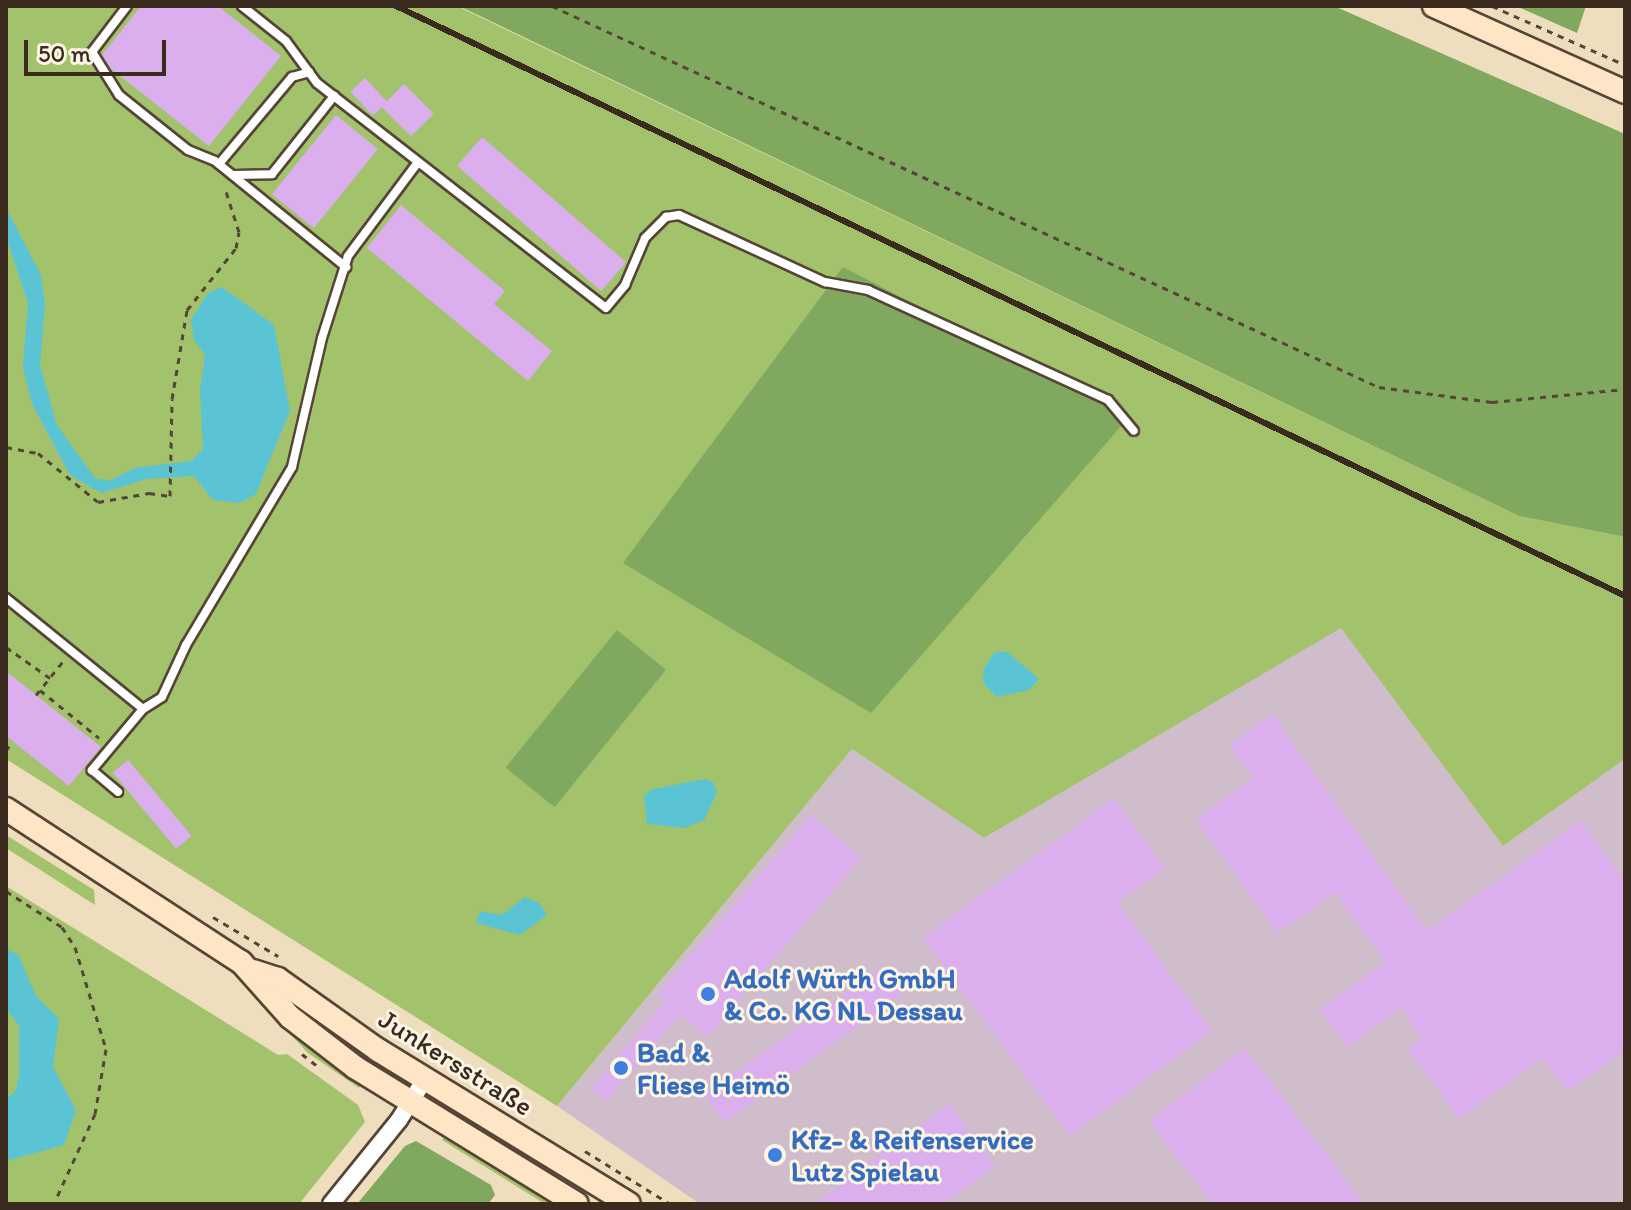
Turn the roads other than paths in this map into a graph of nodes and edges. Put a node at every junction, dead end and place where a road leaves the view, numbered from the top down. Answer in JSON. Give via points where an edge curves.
{"nodes":[{"id":1,"x":127,"y":6,"type":"edge"},
{"id":2,"x":242,"y":6,"type":"edge"},
{"id":3,"x":1434,"y":6,"type":"edge"},
{"id":4,"x":309,"y":72,"type":"junction"},
{"id":5,"x":1625,"y":92,"type":"edge"},
{"id":6,"x":334,"y":96,"type":"junction"},
{"id":7,"x":418,"y":162,"type":"junction"},
{"id":8,"x":219,"y":164,"type":"junction"},
{"id":9,"x":233,"y":175,"type":"junction"},
{"id":10,"x":346,"y":267,"type":"junction"},
{"id":11,"x":1134,"y":431,"type":"dead end"},
{"id":12,"x":6,"y":598,"type":"edge"},
{"id":13,"x":143,"y":709,"type":"junction"},
{"id":14,"x":118,"y":792,"type":"dead end"},
{"id":15,"x":6,"y":809,"type":"edge"},
{"id":16,"x":253,"y":971,"type":"junction"},
{"id":17,"x":425,"y":1079,"type":"junction"},
{"id":18,"x":411,"y":1102,"type":"junction"},
{"id":19,"x":331,"y":1204,"type":"edge"},
{"id":20,"x":577,"y":1204,"type":"edge"},
{"id":21,"x":629,"y":1204,"type":"edge"}],
"edges":[{"from":1,"to":8,"type":"lane","via":[[92,52],[100,71],[119,95],[188,150]]},
{"from":2,"to":4,"type":"lane","via":[[286,41]]},
{"from":3,"to":5,"type":"main road"},
{"from":4,"to":6,"type":"lane"},
{"from":4,"to":8,"type":"lane","via":[[292,77]]},
{"from":6,"to":7,"type":"lane"},
{"from":6,"to":9,"type":"lane","via":[[272,174]]},
{"from":7,"to":10,"type":"lane"},
{"from":7,"to":11,"type":"lane","via":[[606,308],[625,285],[645,238],[666,217],[679,215],[825,282],[868,290],[1108,400]]},
{"from":8,"to":9,"type":"lane"},
{"from":9,"to":10,"type":"lane"},
{"from":10,"to":13,"type":"lane","via":[[322,338],[292,467],[186,645],[162,697]]},
{"from":12,"to":13,"type":"lane"},
{"from":13,"to":14,"type":"lane","via":[[92,770]]},
{"from":15,"to":16,"type":"main road","name":"Junkersstraße"},
{"from":16,"to":17,"type":"main road","name":"Junkersstraße","via":[[278,979]]},
{"from":16,"to":18,"type":"main road","name":"Junkersstraße","via":[[312,1035]]},
{"from":17,"to":18,"type":"street"},
{"from":17,"to":21,"type":"main road","name":"Junkersstraße"},
{"from":18,"to":19,"type":"street"},
{"from":18,"to":20,"type":"main road","name":"Junkersstraße"}]}
